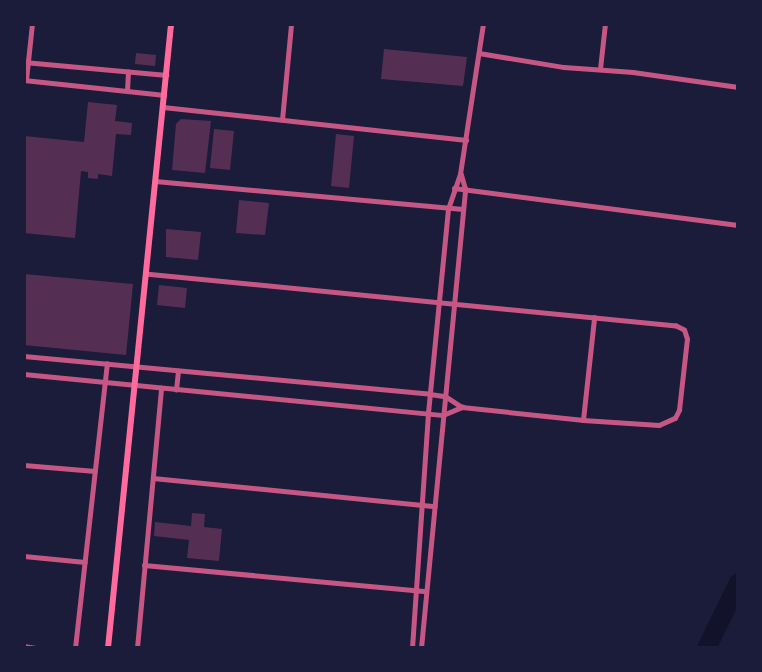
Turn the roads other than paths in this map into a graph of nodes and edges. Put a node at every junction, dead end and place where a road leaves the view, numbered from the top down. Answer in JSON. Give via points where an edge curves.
{"nodes":[{"id":1,"x":32,"y":24,"type":"edge"},
{"id":2,"x":171,"y":24,"type":"edge"},
{"id":3,"x":291,"y":24,"type":"edge"},
{"id":4,"x":483,"y":24,"type":"edge"},
{"id":5,"x":605,"y":24,"type":"edge"},
{"id":6,"x":479,"y":53,"type":"junction"},
{"id":7,"x":26,"y":62,"type":"edge"},
{"id":8,"x":600,"y":69,"type":"junction"},
{"id":9,"x":128,"y":72,"type":"junction"},
{"id":10,"x":166,"y":75,"type":"junction"},
{"id":11,"x":25,"y":80,"type":"edge"},
{"id":12,"x":737,"y":87,"type":"edge"},
{"id":13,"x":127,"y":91,"type":"junction"},
{"id":14,"x":164,"y":95,"type":"junction"},
{"id":15,"x":163,"y":107,"type":"junction"},
{"id":16,"x":282,"y":120,"type":"junction"},
{"id":17,"x":466,"y":141,"type":"junction"},
{"id":18,"x":460,"y":174,"type":"junction"},
{"id":19,"x":155,"y":181,"type":"junction"},
{"id":20,"x":453,"y":188,"type":"junction"},
{"id":21,"x":465,"y":189,"type":"junction"},
{"id":22,"x":448,"y":209,"type":"junction"},
{"id":23,"x":463,"y":209,"type":"junction"},
{"id":24,"x":737,"y":225,"type":"edge"},
{"id":25,"x":146,"y":274,"type":"junction"},
{"id":26,"x":440,"y":302,"type":"junction"},
{"id":27,"x":454,"y":303,"type":"junction"},
{"id":28,"x":594,"y":318,"type":"junction"},
{"id":29,"x":24,"y":356,"type":"edge"},
{"id":30,"x":107,"y":364,"type":"junction"},
{"id":31,"x":136,"y":367,"type":"junction"},
{"id":32,"x":178,"y":371,"type":"junction"},
{"id":33,"x":24,"y":374,"type":"edge"},
{"id":34,"x":105,"y":383,"type":"junction"},
{"id":35,"x":135,"y":386,"type":"junction"},
{"id":36,"x":161,"y":388,"type":"junction"},
{"id":37,"x":176,"y":390,"type":"junction"},
{"id":38,"x":430,"y":394,"type":"junction"},
{"id":39,"x":445,"y":396,"type":"junction"},
{"id":40,"x":462,"y":407,"type":"junction"},
{"id":41,"x":428,"y":413,"type":"junction"},
{"id":42,"x":443,"y":415,"type":"junction"},
{"id":43,"x":583,"y":420,"type":"junction"},
{"id":44,"x":24,"y":465,"type":"edge"},
{"id":45,"x":95,"y":471,"type":"junction"},
{"id":46,"x":153,"y":478,"type":"junction"},
{"id":47,"x":423,"y":504,"type":"junction"},
{"id":48,"x":435,"y":506,"type":"junction"},
{"id":49,"x":24,"y":556,"type":"edge"},
{"id":50,"x":85,"y":562,"type":"junction"},
{"id":51,"x":145,"y":565,"type":"junction"},
{"id":52,"x":416,"y":590,"type":"junction"},
{"id":53,"x":426,"y":591,"type":"junction"},
{"id":54,"x":24,"y":646,"type":"edge"},
{"id":55,"x":37,"y":648,"type":"edge"},
{"id":56,"x":75,"y":648,"type":"edge"},
{"id":57,"x":108,"y":648,"type":"edge"},
{"id":58,"x":137,"y":648,"type":"edge"},
{"id":59,"x":412,"y":648,"type":"edge"},
{"id":60,"x":421,"y":648,"type":"edge"}],
"edges":[{"from":1,"to":7,"type":"street"},
{"from":2,"to":10,"type":"main road"},
{"from":3,"to":16,"type":"street"},
{"from":4,"to":6,"type":"street"},
{"from":5,"to":8,"type":"street"},
{"from":6,"to":8,"type":"street"},
{"from":6,"to":17,"type":"street"},
{"from":7,"to":9,"type":"street"},
{"from":7,"to":11,"type":"street"},
{"from":8,"to":12,"type":"street"},
{"from":9,"to":10,"type":"street"},
{"from":9,"to":13,"type":"street"},
{"from":10,"to":14,"type":"main road"},
{"from":11,"to":13,"type":"street"},
{"from":13,"to":14,"type":"street"},
{"from":14,"to":15,"type":"main road"},
{"from":15,"to":16,"type":"street"},
{"from":15,"to":19,"type":"main road"},
{"from":16,"to":17,"type":"street"},
{"from":17,"to":18,"type":"street"},
{"from":18,"to":20,"type":"street"},
{"from":18,"to":21,"type":"street"},
{"from":19,"to":22,"type":"street"},
{"from":19,"to":25,"type":"main road"},
{"from":20,"to":21,"type":"street"},
{"from":20,"to":22,"type":"street"},
{"from":21,"to":23,"type":"street"},
{"from":21,"to":24,"type":"street"},
{"from":22,"to":23,"type":"street"},
{"from":22,"to":26,"type":"street"},
{"from":23,"to":27,"type":"street"},
{"from":25,"to":26,"type":"street"},
{"from":25,"to":31,"type":"main road"},
{"from":26,"to":27,"type":"street"},
{"from":26,"to":38,"type":"street"},
{"from":27,"to":28,"type":"street"},
{"from":27,"to":39,"type":"street"},
{"from":28,"to":43,"type":"street"},
{"from":28,"to":43,"type":"street","via":[[676,326],[684,330],[687,339],[676,418],[651,426]]},
{"from":29,"to":30,"type":"street"},
{"from":30,"to":31,"type":"street"},
{"from":30,"to":34,"type":"street"},
{"from":31,"to":32,"type":"street"},
{"from":31,"to":35,"type":"main road"},
{"from":32,"to":37,"type":"street"},
{"from":32,"to":38,"type":"street"},
{"from":33,"to":34,"type":"street"},
{"from":34,"to":35,"type":"street"},
{"from":34,"to":45,"type":"street"},
{"from":35,"to":36,"type":"street"},
{"from":35,"to":57,"type":"main road"},
{"from":36,"to":37,"type":"street"},
{"from":36,"to":46,"type":"street"},
{"from":37,"to":41,"type":"street"},
{"from":38,"to":39,"type":"street"},
{"from":38,"to":41,"type":"street"},
{"from":39,"to":40,"type":"street"},
{"from":39,"to":42,"type":"street"},
{"from":40,"to":42,"type":"street"},
{"from":40,"to":43,"type":"street"},
{"from":41,"to":42,"type":"street"},
{"from":41,"to":47,"type":"street"},
{"from":42,"to":48,"type":"street"},
{"from":44,"to":45,"type":"street"},
{"from":45,"to":50,"type":"street"},
{"from":46,"to":47,"type":"street"},
{"from":46,"to":51,"type":"street"},
{"from":47,"to":48,"type":"street"},
{"from":47,"to":52,"type":"street"},
{"from":48,"to":53,"type":"street"},
{"from":49,"to":50,"type":"street"},
{"from":50,"to":56,"type":"street"},
{"from":51,"to":52,"type":"street"},
{"from":51,"to":58,"type":"street"},
{"from":52,"to":53,"type":"street"},
{"from":52,"to":59,"type":"street"},
{"from":53,"to":60,"type":"street"},
{"from":54,"to":55,"type":"street"}]}
